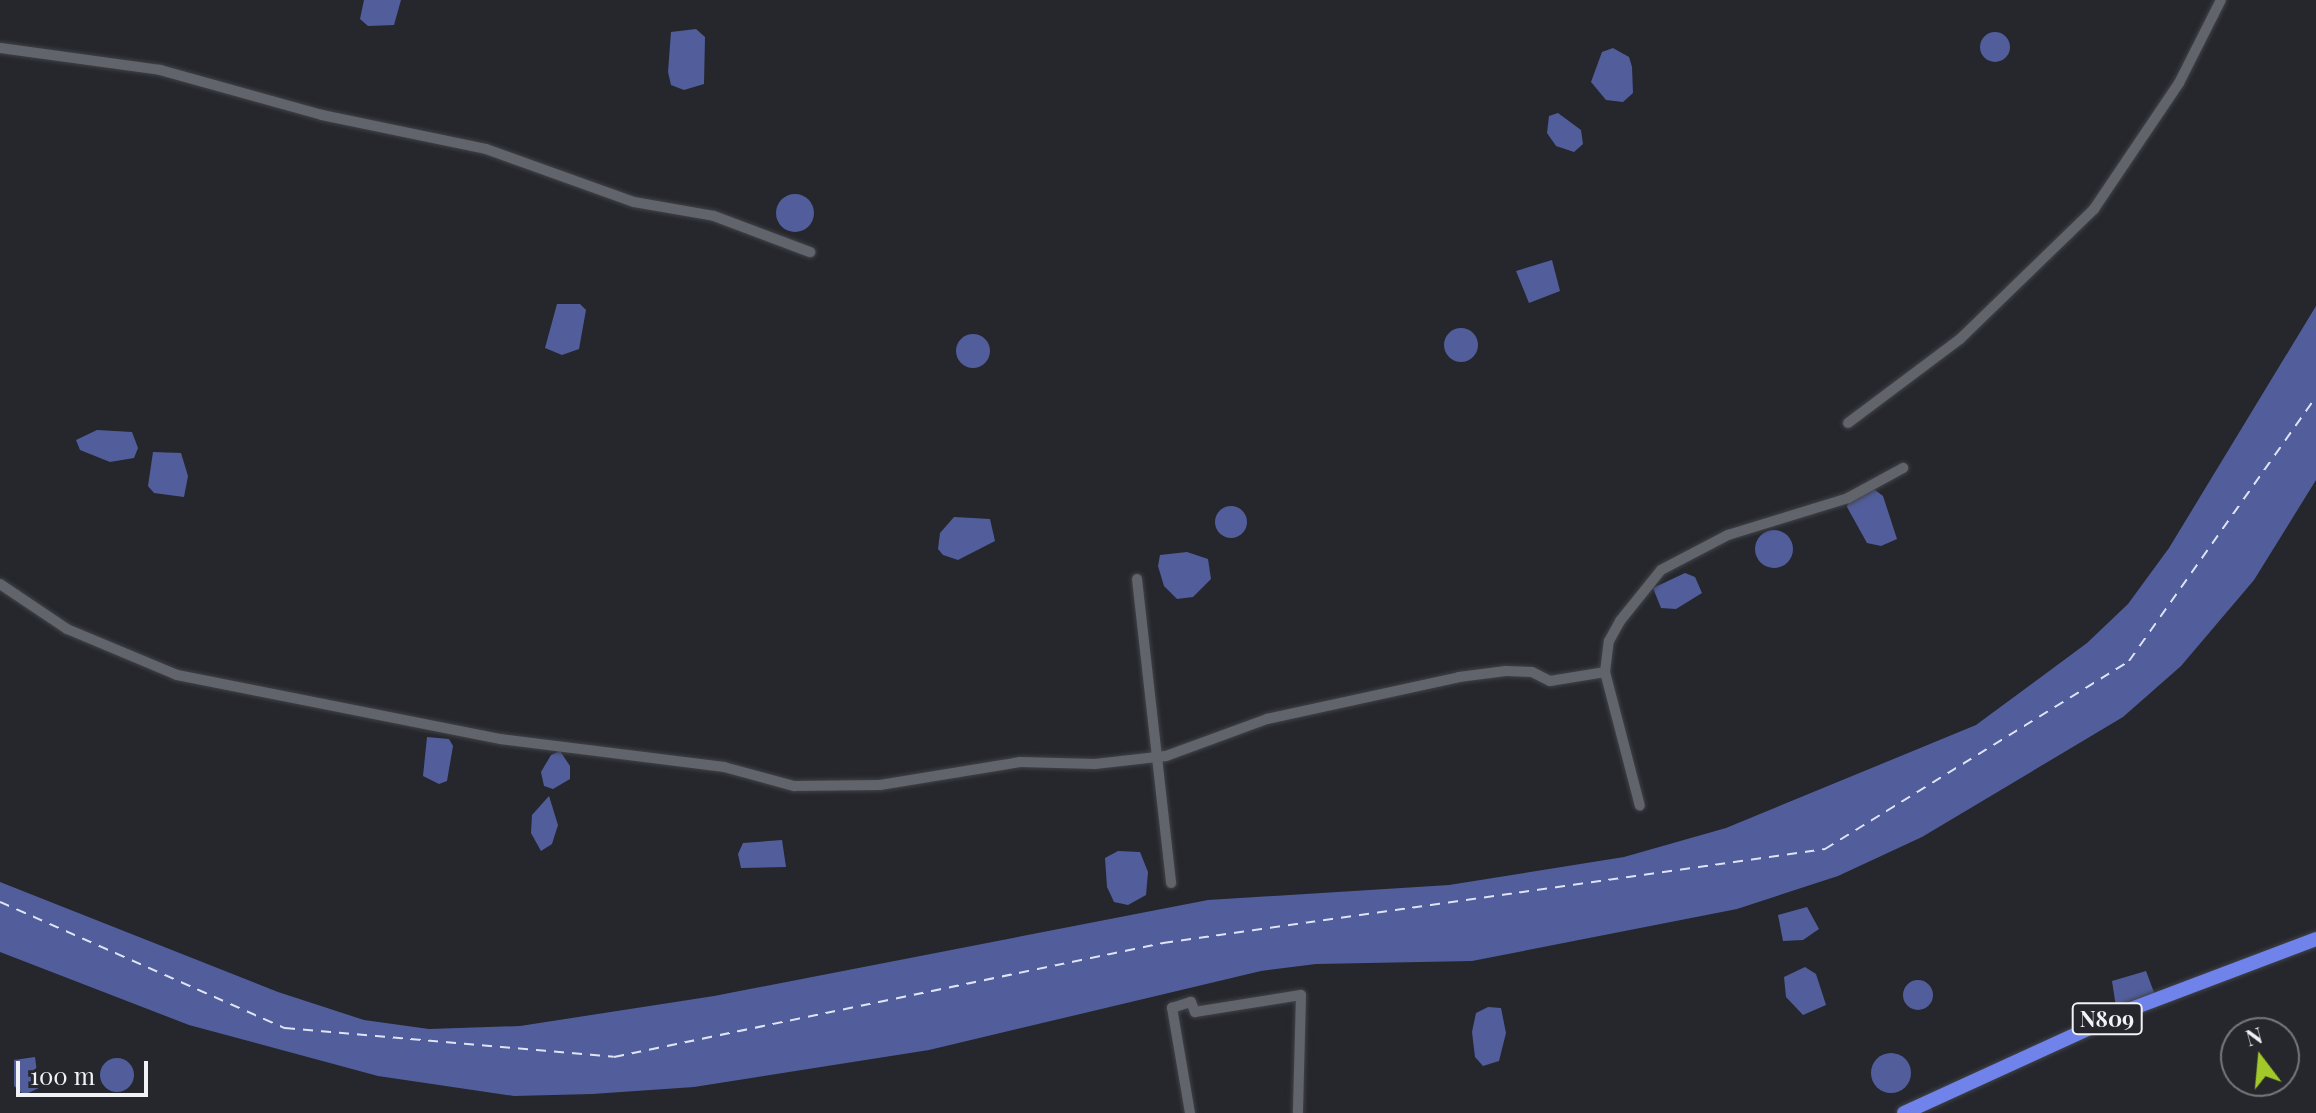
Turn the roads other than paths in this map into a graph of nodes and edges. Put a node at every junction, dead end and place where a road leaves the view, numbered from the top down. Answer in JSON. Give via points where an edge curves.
{"nodes":[{"id":1,"x":2221,"y":0,"type":"edge"},
{"id":2,"x":0,"y":48,"type":"edge"},
{"id":3,"x":810,"y":252,"type":"dead end"},
{"id":4,"x":1848,"y":423,"type":"dead end"},
{"id":5,"x":1903,"y":468,"type":"dead end"},
{"id":6,"x":1137,"y":579,"type":"dead end"},
{"id":7,"x":0,"y":584,"type":"edge"},
{"id":8,"x":1605,"y":672,"type":"junction"},
{"id":9,"x":1158,"y":754,"type":"junction"},
{"id":10,"x":1640,"y":806,"type":"dead end"},
{"id":11,"x":1171,"y":883,"type":"dead end"},
{"id":12,"x":2316,"y":939,"type":"edge"},
{"id":13,"x":1190,"y":1113,"type":"edge"},
{"id":14,"x":1298,"y":1113,"type":"edge"},
{"id":15,"x":1904,"y":1113,"type":"edge"}],
"edges":[{"from":1,"to":4,"type":"street","via":[[2179,83],[2094,209],[1960,339]]},
{"from":2,"to":3,"type":"street","via":[[160,70],[322,115],[486,149],[634,202],[714,216]]},
{"from":5,"to":8,"type":"street","via":[[1838,502],[1728,535],[1661,570],[1609,641]]},
{"from":6,"to":9,"type":"street"},
{"from":7,"to":9,"type":"street","via":[[67,629],[177,675],[500,739],[724,767],[794,786],[880,785],[1020,762],[1095,764]]},
{"from":8,"to":9,"type":"street","via":[[1550,681],[1524,671],[1459,677],[1267,719],[1228,729],[1182,753]]},
{"from":8,"to":10,"type":"street"},
{"from":9,"to":11,"type":"street"},
{"from":12,"to":15,"type":"highway","number":"N809","via":[[2131,1009]]},
{"from":13,"to":14,"type":"street","via":[[1172,1008],[1191,1002],[1195,1012],[1301,995]]}]}
